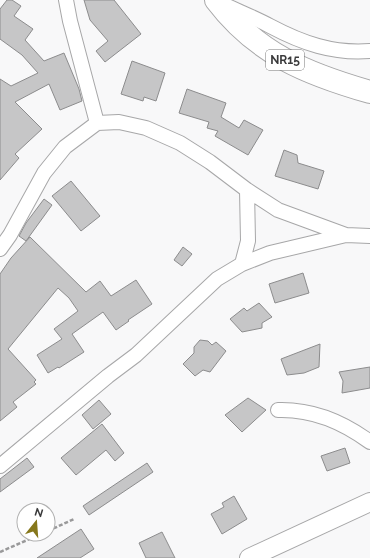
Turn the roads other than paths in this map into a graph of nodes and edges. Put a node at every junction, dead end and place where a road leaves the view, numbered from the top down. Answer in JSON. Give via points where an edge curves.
{"nodes":[{"id":1,"x":66,"y":0,"type":"edge"},
{"id":2,"x":217,"y":1,"type":"edge"},
{"id":3,"x":370,"y":51,"type":"edge"},
{"id":4,"x":370,"y":92,"type":"edge"},
{"id":5,"x":97,"y":122,"type":"junction"},
{"id":6,"x":247,"y":190,"type":"junction"},
{"id":7,"x":346,"y":236,"type":"junction"},
{"id":8,"x":370,"y":236,"type":"edge"},
{"id":9,"x":0,"y":249,"type":"edge"},
{"id":10,"x":242,"y":264,"type":"junction"},
{"id":11,"x":278,"y":410,"type":"dead end"},
{"id":12,"x":370,"y":442,"type":"edge"},
{"id":13,"x":0,"y":466,"type":"edge"},
{"id":14,"x":370,"y":502,"type":"edge"},
{"id":15,"x":250,"y":558,"type":"edge"}],
"edges":[{"from":1,"to":5,"type":"street"},
{"from":2,"to":3,"type":"street","via":[[306,43],[336,50]]},
{"from":2,"to":4,"type":"highway","number":"NR15","via":[[242,29],[272,53],[317,76]]},
{"from":5,"to":6,"type":"street","via":[[119,122],[146,128],[180,143]]},
{"from":5,"to":9,"type":"street","via":[[65,147],[44,173]]},
{"from":6,"to":7,"type":"street","via":[[278,210]]},
{"from":6,"to":10,"type":"street","via":[[248,241]]},
{"from":7,"to":8,"type":"street"},
{"from":7,"to":10,"type":"street","via":[[270,253]]},
{"from":10,"to":13,"type":"street","via":[[216,278],[136,355]]},
{"from":11,"to":12,"type":"street","via":[[294,409],[312,413],[360,434]]},
{"from":14,"to":15,"type":"street"}]}
